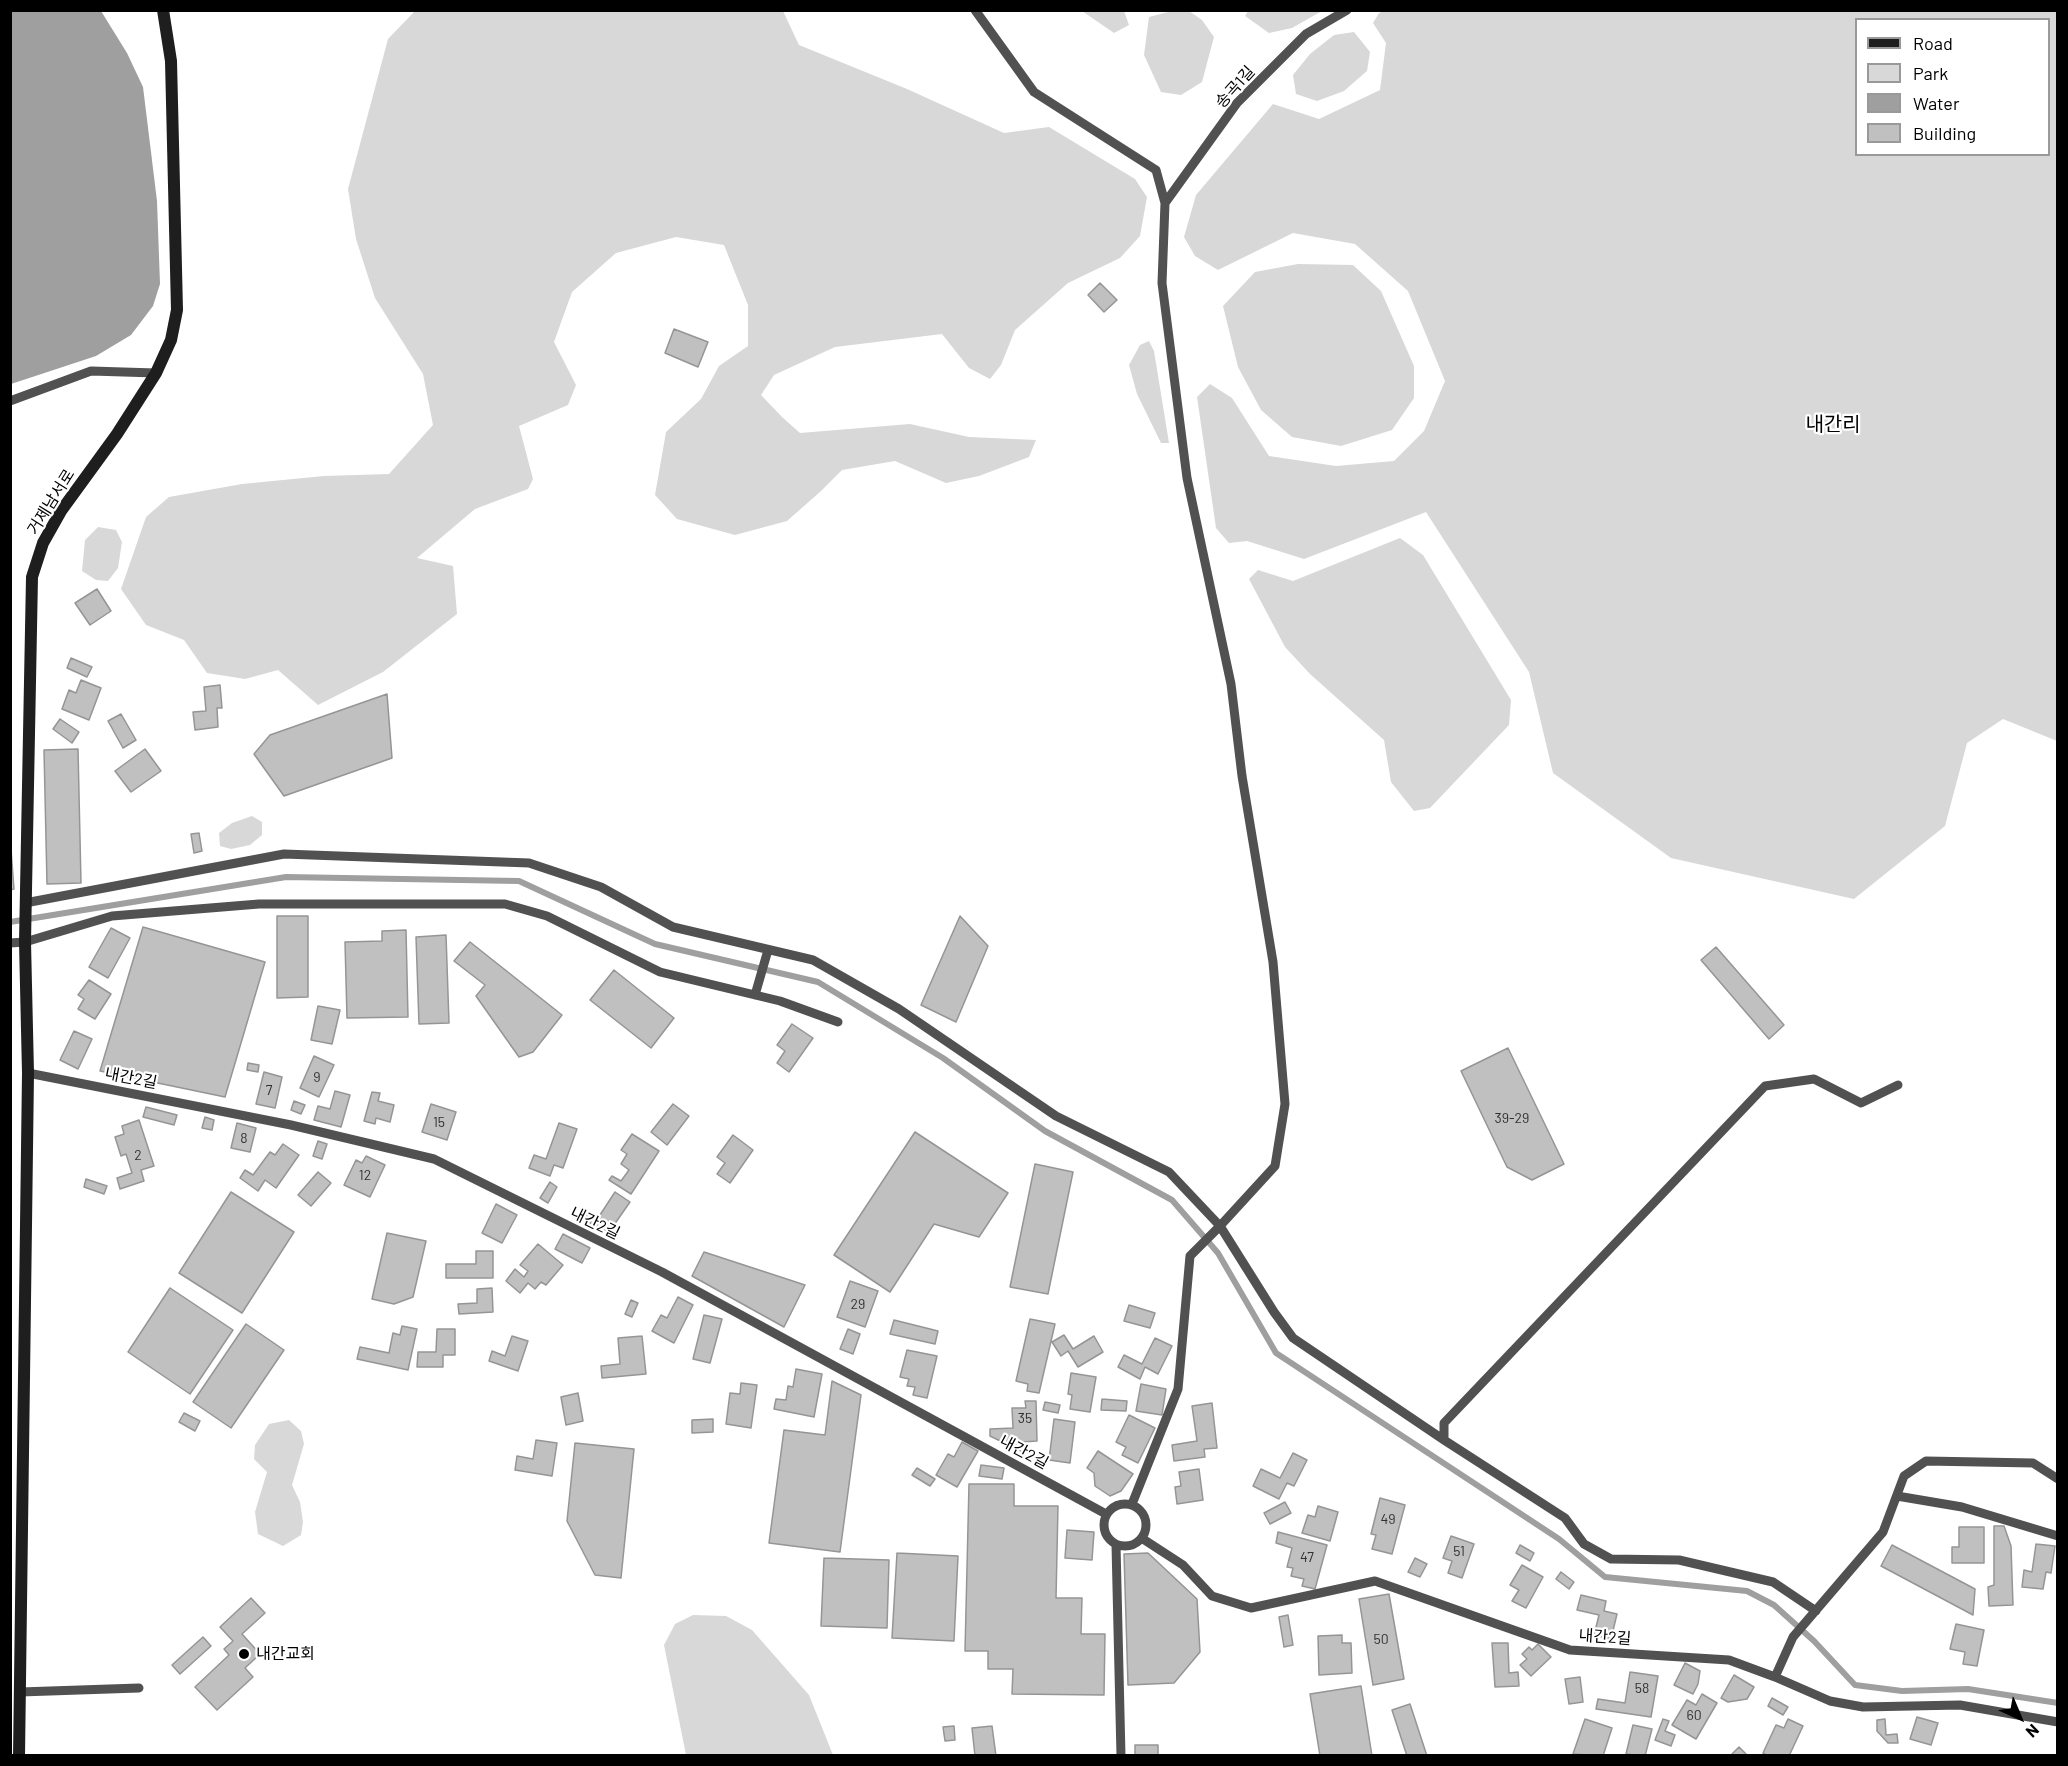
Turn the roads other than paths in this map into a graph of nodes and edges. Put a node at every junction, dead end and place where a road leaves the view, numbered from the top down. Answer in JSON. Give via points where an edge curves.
{"nodes":[{"id":1,"x":163,"y":10,"type":"edge"},
{"id":2,"x":975,"y":10,"type":"edge"},
{"id":3,"x":1347,"y":10,"type":"edge"},
{"id":4,"x":1165,"y":203,"type":"junction"},
{"id":5,"x":156,"y":373,"type":"junction"},
{"id":6,"x":10,"y":401,"type":"edge"},
{"id":7,"x":26,"y":903,"type":"junction"},
{"id":8,"x":25,"y":942,"type":"junction"},
{"id":9,"x":10,"y":943,"type":"edge"},
{"id":10,"x":768,"y":950,"type":"junction"},
{"id":11,"x":755,"y":995,"type":"junction"},
{"id":12,"x":838,"y":1022,"type":"dead end"},
{"id":13,"x":28,"y":1073,"type":"junction"},
{"id":14,"x":1898,"y":1085,"type":"dead end"},
{"id":15,"x":1220,"y":1226,"type":"junction"},
{"id":16,"x":1444,"y":1440,"type":"junction"},
{"id":17,"x":2058,"y":1479,"type":"edge"},
{"id":18,"x":1897,"y":1496,"type":"junction"},
{"id":19,"x":1132,"y":1504,"type":"junction"},
{"id":20,"x":1106,"y":1514,"type":"junction"},
{"id":21,"x":2058,"y":1536,"type":"edge"},
{"id":22,"x":1143,"y":1539,"type":"junction"},
{"id":23,"x":1116,"y":1545,"type":"junction"},
{"id":24,"x":1816,"y":1611,"type":"junction"},
{"id":25,"x":1775,"y":1677,"type":"junction"},
{"id":26,"x":139,"y":1688,"type":"dead end"},
{"id":27,"x":20,"y":1692,"type":"junction"},
{"id":28,"x":2058,"y":1722,"type":"edge"},
{"id":29,"x":19,"y":1755,"type":"edge"},
{"id":30,"x":1121,"y":1755,"type":"edge"}],
"edges":[{"from":1,"to":5,"type":"main road","name":"거제남서로","via":[[171,61],[177,310],[171,340]]},
{"from":2,"to":4,"type":"lane","via":[[1034,92],[1156,171]]},
{"from":3,"to":4,"type":"lane","name":"송곡1길","via":[[1306,34],[1238,103]]},
{"from":4,"to":15,"type":"lane","via":[[1162,283],[1187,478],[1231,684],[1273,962],[1285,1104],[1275,1166]]},
{"from":5,"to":6,"type":"lane","via":[[91,371]]},
{"from":5,"to":7,"type":"main road","name":"거제남서로","via":[[61,511],[43,543],[32,577]]},
{"from":7,"to":8,"type":"main road","name":"거제남서로"},
{"from":7,"to":10,"type":"lane","via":[[284,854],[529,863],[601,887],[673,927]]},
{"from":8,"to":9,"type":"lane"},
{"from":8,"to":11,"type":"lane","via":[[112,916],[259,903],[505,904],[547,916],[660,972]]},
{"from":8,"to":13,"type":"main road","name":"거제남서로"},
{"from":10,"to":11,"type":"lane"},
{"from":10,"to":15,"type":"lane","via":[[813,960],[898,1009],[1056,1116],[1169,1172]]},
{"from":11,"to":12,"type":"lane"},
{"from":13,"to":20,"type":"lane","name":"내간2길","via":[[291,1125],[434,1159],[662,1272]]},
{"from":13,"to":27,"type":"main road","name":"거제남서로"},
{"from":14,"to":16,"type":"lane","via":[[1860,1103],[1814,1079],[1765,1086],[1444,1423]]},
{"from":15,"to":16,"type":"lane","via":[[1293,1338]]},
{"from":15,"to":19,"type":"lane","via":[[1190,1256],[1178,1389]]},
{"from":16,"to":24,"type":"lane","via":[[1565,1518],[1584,1544],[1611,1559],[1679,1560],[1773,1582]]},
{"from":17,"to":18,"type":"lane","via":[[2033,1462],[1926,1461],[1904,1476]]},
{"from":18,"to":21,"type":"lane","via":[[1962,1507]]},
{"from":18,"to":24,"type":"lane","via":[[1883,1532]]},
{"from":19,"to":20,"type":"lane","via":[[1117,1506]]},
{"from":19,"to":22,"type":"lane","via":[[1145,1516],[1147,1531]]},
{"from":20,"to":23,"type":"lane","via":[[1105,1531]]},
{"from":22,"to":23,"type":"lane","via":[[1130,1546]]},
{"from":22,"to":25,"type":"lane","name":"내간2길","via":[[1183,1565],[1212,1596],[1251,1608],[1375,1581],[1570,1650],[1729,1660]]},
{"from":23,"to":30,"type":"lane"},
{"from":24,"to":25,"type":"lane","via":[[1793,1637]]},
{"from":25,"to":28,"type":"lane","name":"내간2길","via":[[1830,1701],[1863,1707],[1960,1705]]},
{"from":26,"to":27,"type":"lane"},
{"from":27,"to":29,"type":"main road","name":"거제남서로"}]}
